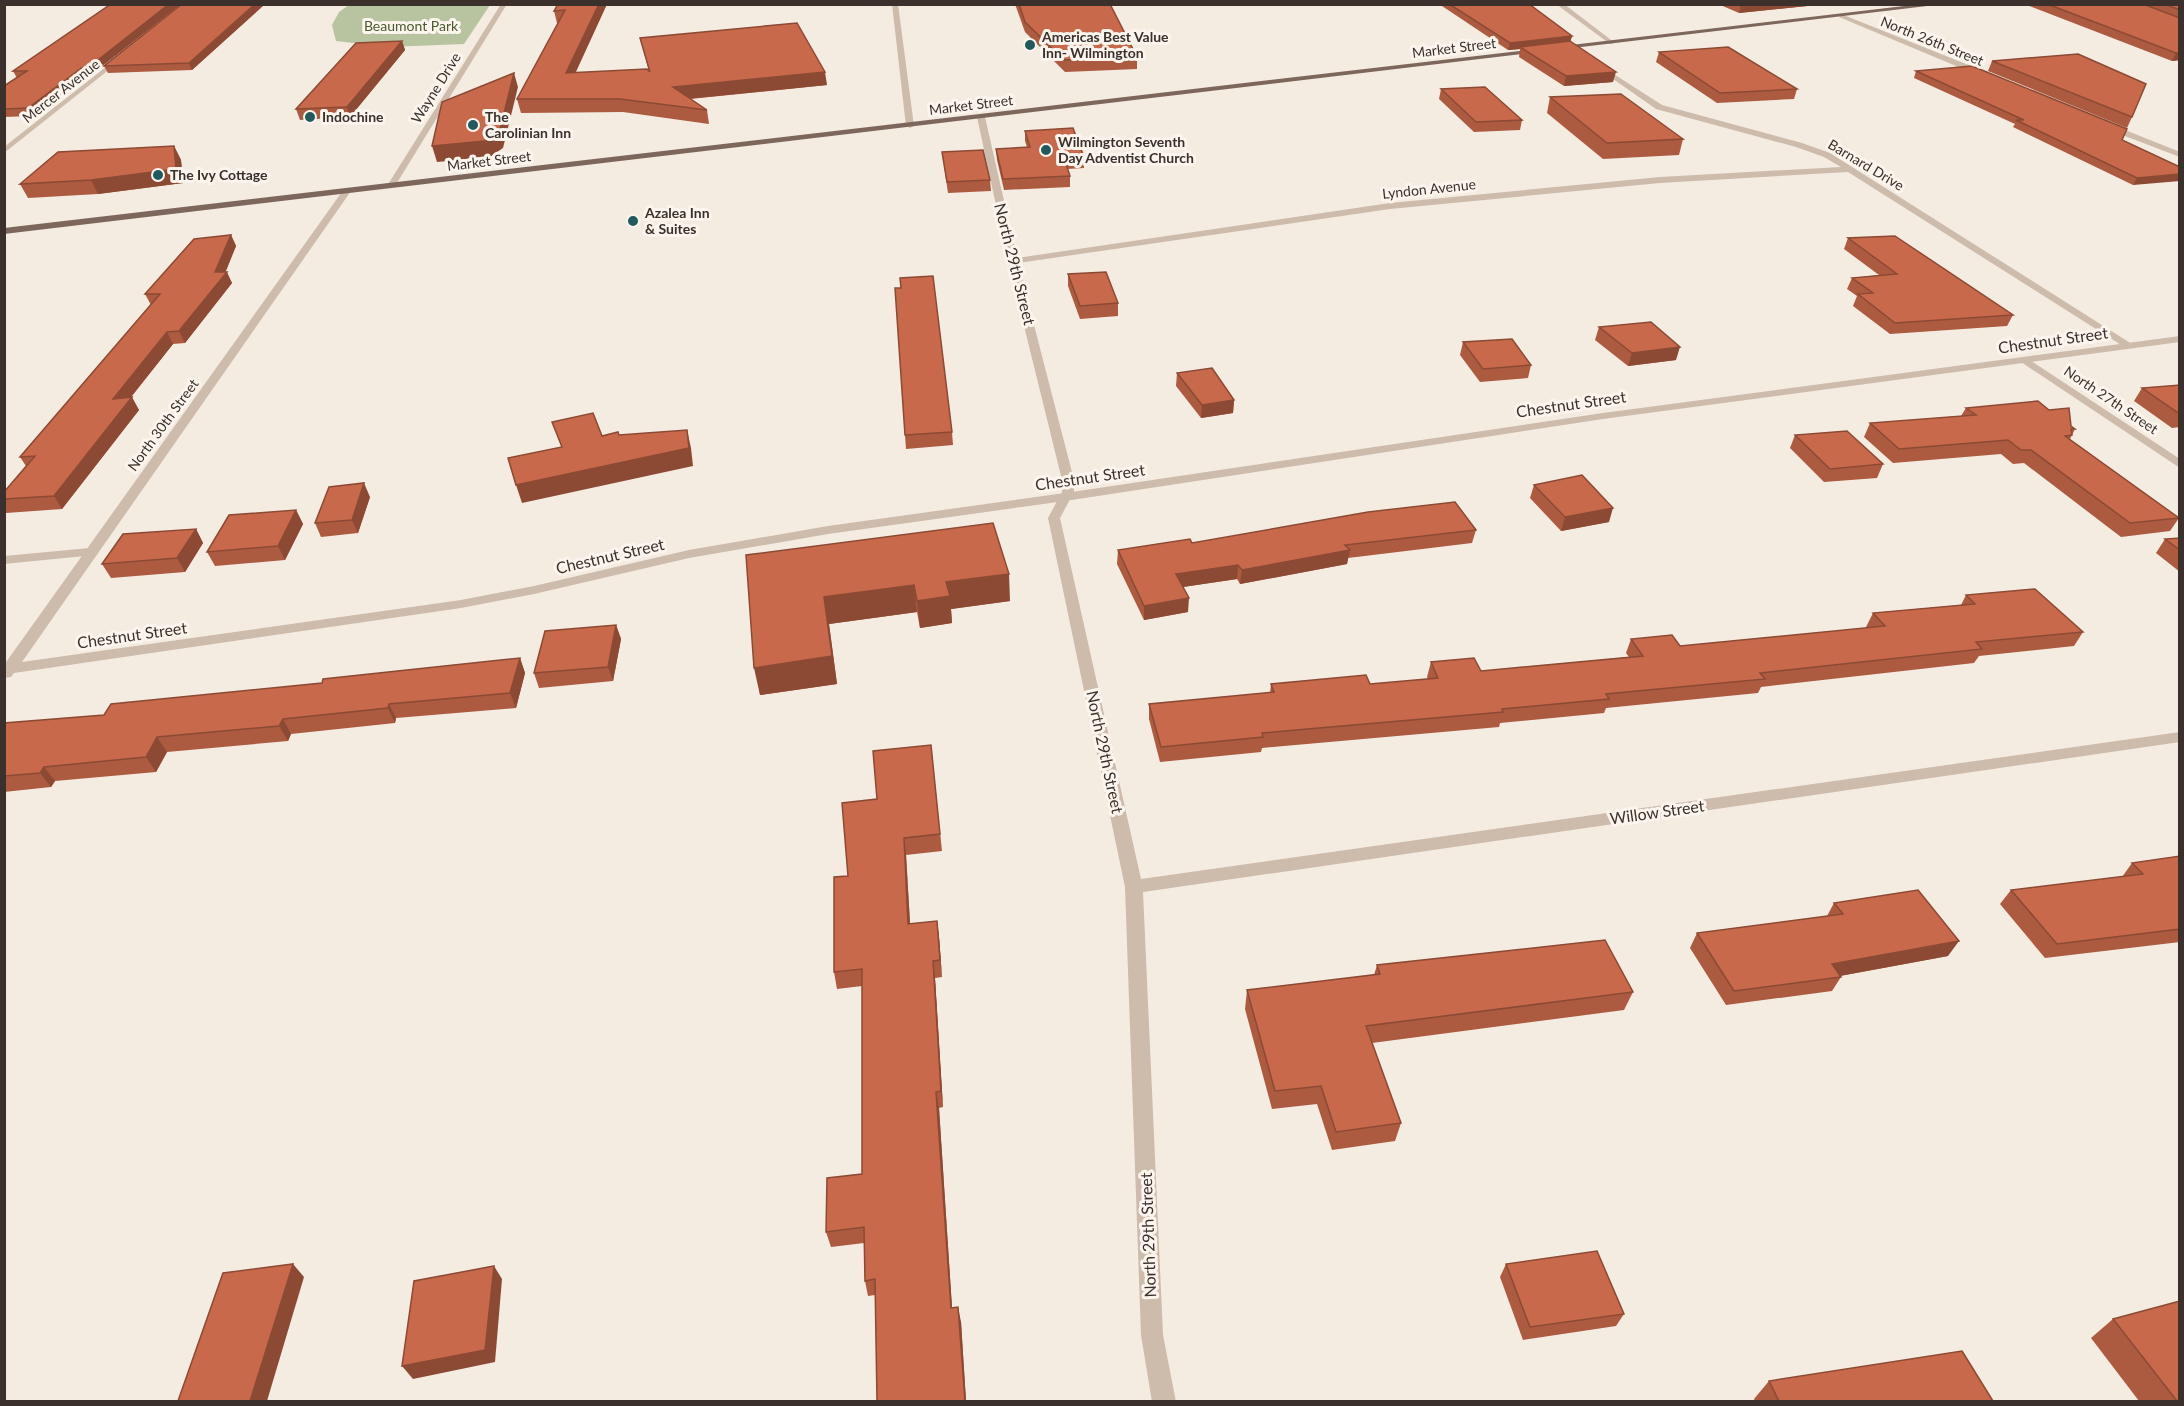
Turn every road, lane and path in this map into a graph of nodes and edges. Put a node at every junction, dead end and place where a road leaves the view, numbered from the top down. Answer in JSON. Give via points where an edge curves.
{"nodes":[{"id":1,"x":504,"y":4,"type":"edge"},
{"id":2,"x":895,"y":4,"type":"edge"},
{"id":3,"x":1559,"y":4,"type":"edge"},
{"id":4,"x":1941,"y":4,"type":"edge"},
{"id":5,"x":1841,"y":16,"type":"junction"},
{"id":6,"x":1612,"y":43,"type":"junction"},
{"id":7,"x":134,"y":48,"type":"edge"},
{"id":8,"x":1571,"y":48,"type":"junction"},
{"id":9,"x":1581,"y":55,"type":"edge"},
{"id":10,"x":1591,"y":61,"type":"edge"},
{"id":11,"x":1993,"y":79,"type":"edge"},
{"id":12,"x":981,"y":117,"type":"junction"},
{"id":13,"x":2103,"y":124,"type":"edge"},
{"id":14,"x":910,"y":126,"type":"junction"},
{"id":15,"x":4,"y":151,"type":"edge"},
{"id":16,"x":2180,"y":155,"type":"edge"},
{"id":17,"x":1851,"y":169,"type":"junction"},
{"id":18,"x":391,"y":186,"type":"junction"},
{"id":19,"x":347,"y":191,"type":"junction"},
{"id":20,"x":4,"y":231,"type":"edge"},
{"id":21,"x":1013,"y":261,"type":"junction"},
{"id":22,"x":2180,"y":339,"type":"edge"},
{"id":23,"x":2130,"y":346,"type":"junction"},
{"id":24,"x":2025,"y":360,"type":"junction"},
{"id":25,"x":2180,"y":465,"type":"edge"},
{"id":26,"x":1065,"y":497,"type":"junction"},
{"id":27,"x":90,"y":552,"type":"junction"},
{"id":28,"x":4,"y":560,"type":"edge"},
{"id":29,"x":7,"y":672,"type":"edge"},
{"id":30,"x":2180,"y":737,"type":"edge"},
{"id":31,"x":1134,"y":887,"type":"junction"},
{"id":32,"x":1164,"y":1401,"type":"edge"}],
"edges":[{"from":1,"to":18,"type":"street","name":"Wayne Drive"},
{"from":2,"to":14,"type":"street"},
{"from":3,"to":6,"type":"street"},
{"from":4,"to":5,"type":"main road","name":"Market Street"},
{"from":5,"to":6,"type":"main road","name":"Market Street"},
{"from":5,"to":11,"type":"street","name":"North 26th Street"},
{"from":6,"to":8,"type":"main road","name":"Market Street"},
{"from":7,"to":15,"type":"street","name":"Mercer Avenue"},
{"from":8,"to":9,"type":"street"},
{"from":8,"to":12,"type":"main road","name":"Market Street"},
{"from":10,"to":17,"type":"street","name":"Barnard Drive","via":[[1659,107],[1799,145]]},
{"from":12,"to":14,"type":"main road","name":"Market Street"},
{"from":12,"to":21,"type":"street","name":"North 29th Street"},
{"from":13,"to":16,"type":"street"},
{"from":14,"to":18,"type":"main road","name":"Market Street"},
{"from":17,"to":21,"type":"street","name":"Lyndon Avenue","via":[[1660,180],[1390,206]]},
{"from":17,"to":23,"type":"street","name":"Barnard Drive"},
{"from":18,"to":19,"type":"main road","name":"Market Street"},
{"from":19,"to":20,"type":"main road","name":"Market Street"},
{"from":19,"to":27,"type":"street","name":"North 30th Street"},
{"from":21,"to":26,"type":"street","name":"North 29th Street","via":[[1068,480]]},
{"from":22,"to":23,"type":"street","name":"Chestnut Street"},
{"from":23,"to":24,"type":"street","name":"Chestnut Street"},
{"from":24,"to":25,"type":"street","name":"North 27th Street"},
{"from":24,"to":26,"type":"street","name":"Chestnut Street","via":[[1603,416]]},
{"from":26,"to":29,"type":"street","name":"Chestnut Street","via":[[758,541],[417,611]]},
{"from":26,"to":31,"type":"street","name":"North 29th Street","via":[[1054,518]]},
{"from":27,"to":28,"type":"street"},
{"from":27,"to":29,"type":"street","name":"North 30th Street"},
{"from":30,"to":31,"type":"street","name":"Willow Street"},
{"from":31,"to":32,"type":"street","name":"North 29th Street","via":[[1152,1335]]}]}
